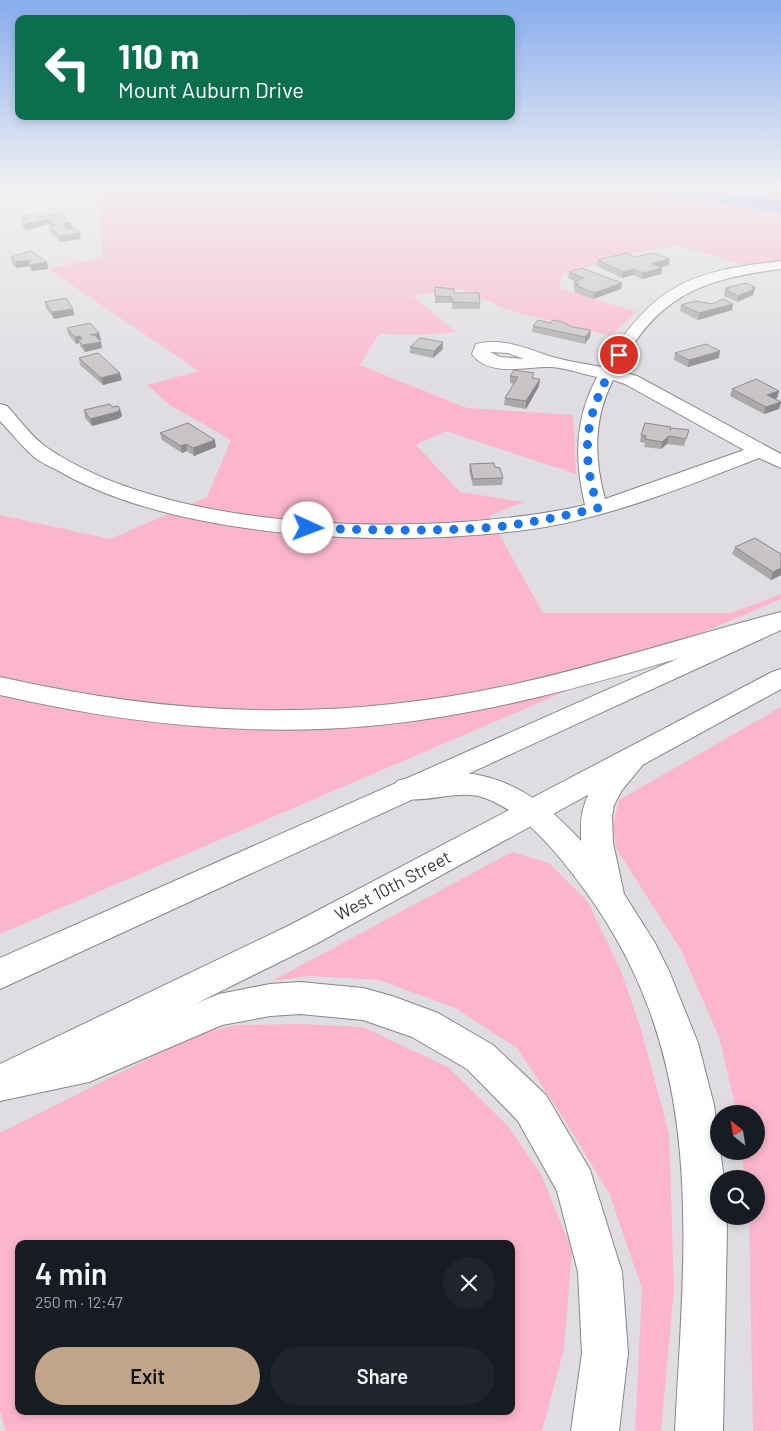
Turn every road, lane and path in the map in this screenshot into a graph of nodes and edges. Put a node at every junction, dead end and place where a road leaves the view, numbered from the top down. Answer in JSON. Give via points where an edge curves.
{"nodes":[{"id":1,"x":781,"y":265,"type":"edge"},
{"id":2,"x":742,"y":270,"type":"junction"},
{"id":3,"x":766,"y":280,"type":"dead end"},
{"id":4,"x":551,"y":362,"type":"dead end"},
{"id":5,"x":609,"y":373,"type":"junction"},
{"id":6,"x":0,"y":410,"type":"edge"},
{"id":7,"x":760,"y":451,"type":"junction"},
{"id":8,"x":781,"y":462,"type":"edge"},
{"id":9,"x":598,"y":508,"type":"junction"},
{"id":10,"x":781,"y":621,"type":"edge"},
{"id":11,"x":781,"y":678,"type":"edge"},
{"id":12,"x":0,"y":686,"type":"edge"},
{"id":13,"x":637,"y":755,"type":"junction"},
{"id":14,"x":407,"y":789,"type":"junction"},
{"id":15,"x":534,"y":810,"type":"junction"},
{"id":16,"x":609,"y":896,"type":"junction"},
{"id":17,"x":0,"y":974,"type":"edge"},
{"id":18,"x":0,"y":1083,"type":"edge"},
{"id":19,"x":595,"y":1431,"type":"edge"},
{"id":20,"x":699,"y":1431,"type":"edge"}],
"edges":[{"from":1,"to":2,"type":"main road"},
{"from":2,"to":3,"type":"main road"},
{"from":2,"to":5,"type":"main road","via":[[701,281],[670,296],[627,342]]},
{"from":4,"to":5,"type":"main road"},
{"from":5,"to":7,"type":"main road","via":[[631,380]]},
{"from":5,"to":9,"type":"main road","via":[[593,407],[588,427],[588,469]]},
{"from":6,"to":9,"type":"main road","via":[[30,444],[76,473],[156,504],[219,517],[308,528],[414,530],[496,526],[546,520]]},
{"from":7,"to":8,"type":"main road"},
{"from":7,"to":9,"type":"main road","via":[[637,497]]},
{"from":10,"to":12,"type":"main road","via":[[554,684],[424,710],[364,718],[261,722],[196,719],[87,705]]},
{"from":10,"to":14,"type":"main road"},
{"from":11,"to":13,"type":"main road","name":"West 10th Street"},
{"from":13,"to":15,"type":"main road","name":"West 10th Street"},
{"from":13,"to":16,"type":"main road","via":[[605,792],[596,817]]},
{"from":14,"to":15,"type":"main road","via":[[443,784],[478,785],[509,794]]},
{"from":14,"to":17,"type":"main road"},
{"from":15,"to":16,"type":"main road"},
{"from":15,"to":18,"type":"main road","name":"West 10th Street","via":[[302,935]]},
{"from":16,"to":20,"type":"main road","via":[[635,939],[666,1003],[695,1105],[703,1165],[705,1244]]},
{"from":18,"to":19,"type":"main road","via":[[89,1065],[220,1010],[300,998],[363,1004],[392,1012],[425,1025],[480,1057],[532,1108],[576,1184],[600,1272],[604,1353]]}]}
